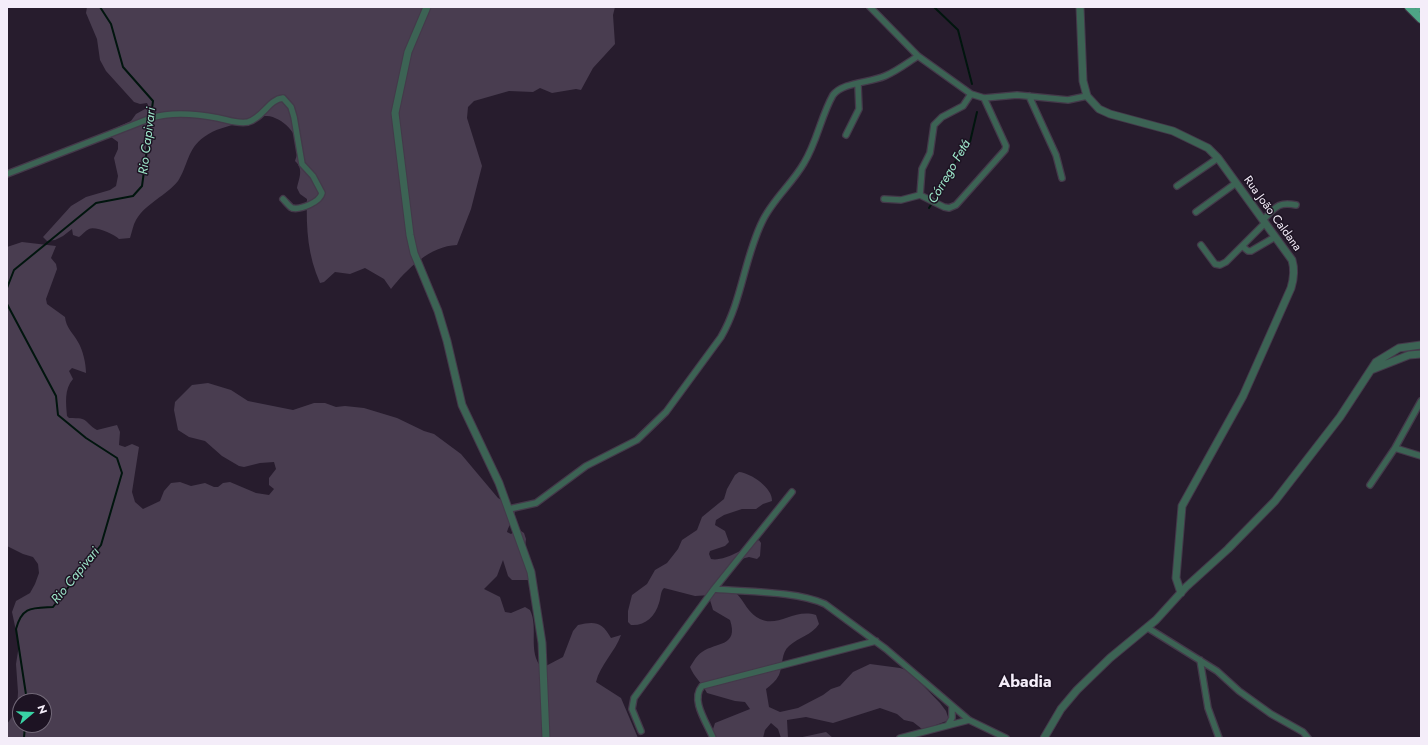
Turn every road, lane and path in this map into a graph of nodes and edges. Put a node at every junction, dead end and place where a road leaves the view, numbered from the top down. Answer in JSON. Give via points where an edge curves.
{"nodes":[{"id":1,"x":427,"y":7,"type":"edge"},
{"id":2,"x":870,"y":7,"type":"edge"},
{"id":3,"x":1080,"y":7,"type":"edge"},
{"id":4,"x":1409,"y":7,"type":"edge"},
{"id":5,"x":1421,"y":19,"type":"edge"},
{"id":6,"x":918,"y":56,"type":"junction"},
{"id":7,"x":858,"y":85,"type":"junction"},
{"id":8,"x":971,"y":94,"type":"junction"},
{"id":9,"x":1029,"y":96,"type":"junction"},
{"id":10,"x":1087,"y":96,"type":"junction"},
{"id":11,"x":984,"y":98,"type":"junction"},
{"id":12,"x":846,"y":135,"type":"dead end"},
{"id":13,"x":1218,"y":158,"type":"junction"},
{"id":14,"x":7,"y":174,"type":"edge"},
{"id":15,"x":1062,"y":178,"type":"dead end"},
{"id":16,"x":1236,"y":183,"type":"junction"},
{"id":17,"x":1176,"y":186,"type":"dead end"},
{"id":18,"x":920,"y":195,"type":"junction"},
{"id":19,"x":283,"y":199,"type":"dead end"},
{"id":20,"x":884,"y":199,"type":"dead end"},
{"id":21,"x":1296,"y":205,"type":"dead end"},
{"id":22,"x":1196,"y":212,"type":"dead end"},
{"id":23,"x":1264,"y":222,"type":"junction"},
{"id":24,"x":1275,"y":237,"type":"junction"},
{"id":25,"x":1201,"y":245,"type":"dead end"},
{"id":26,"x":1242,"y":246,"type":"junction"},
{"id":27,"x":1421,"y":345,"type":"edge"},
{"id":28,"x":1421,"y":354,"type":"edge"},
{"id":29,"x":1371,"y":370,"type":"junction"},
{"id":30,"x":1421,"y":401,"type":"edge"},
{"id":31,"x":1395,"y":448,"type":"junction"},
{"id":32,"x":1421,"y":456,"type":"edge"},
{"id":33,"x":1370,"y":485,"type":"dead end"},
{"id":34,"x":792,"y":492,"type":"dead end"},
{"id":35,"x":509,"y":509,"type":"junction"},
{"id":36,"x":714,"y":589,"type":"junction"},
{"id":37,"x":1183,"y":590,"type":"junction"},
{"id":38,"x":1148,"y":628,"type":"junction"},
{"id":39,"x":876,"y":641,"type":"junction"},
{"id":40,"x":1200,"y":660,"type":"junction"},
{"id":41,"x":952,"y":707,"type":"junction"},
{"id":42,"x":969,"y":720,"type":"junction"},
{"id":43,"x":948,"y":725,"type":"junction"},
{"id":44,"x":641,"y":731,"type":"dead end"},
{"id":45,"x":546,"y":738,"type":"edge"},
{"id":46,"x":713,"y":738,"type":"edge"},
{"id":47,"x":900,"y":738,"type":"edge"},
{"id":48,"x":1006,"y":738,"type":"edge"},
{"id":49,"x":1044,"y":738,"type":"edge"},
{"id":50,"x":1219,"y":738,"type":"edge"},
{"id":51,"x":1308,"y":738,"type":"edge"}],
"edges":[{"from":1,"to":35,"type":"street","via":[[408,52],[395,113],[410,235],[414,253],[438,311],[462,404]]},
{"from":2,"to":6,"type":"street"},
{"from":3,"to":10,"type":"street","via":[[1083,81]]},
{"from":4,"to":5,"type":"main road"},
{"from":6,"to":7,"type":"street","via":[[885,77]]},
{"from":6,"to":8,"type":"street"},
{"from":7,"to":12,"type":"street","via":[[858,109]]},
{"from":7,"to":35,"type":"street","via":[[841,87],[833,95],[805,161],[762,221],[729,324],[666,412],[637,440],[586,466],[536,503]]},
{"from":8,"to":11,"type":"street"},
{"from":8,"to":18,"type":"street","via":[[963,106],[942,117],[934,125],[931,149],[921,174]]},
{"from":9,"to":10,"type":"street","via":[[1068,100]]},
{"from":9,"to":11,"type":"street"},
{"from":9,"to":15,"type":"street","via":[[1056,155]]},
{"from":10,"to":13,"type":"street","name":"Rua João Caldana","via":[[1099,109],[1173,131],[1208,148]]},
{"from":11,"to":18,"type":"street","via":[[1005,142],[1005,150],[953,207],[944,207]]},
{"from":13,"to":16,"type":"street","name":"Rua João Caldana"},
{"from":13,"to":17,"type":"street"},
{"from":14,"to":19,"type":"street","via":[[151,118],[173,115],[217,118],[243,123],[256,118],[275,100],[283,98],[291,107],[294,117],[302,164],[313,176],[322,193],[313,203],[296,208]]},
{"from":16,"to":22,"type":"street"},
{"from":16,"to":23,"type":"street","name":"Rua João Caldana"},
{"from":18,"to":20,"type":"street","via":[[901,200]]},
{"from":21,"to":23,"type":"street","via":[[1281,204]]},
{"from":23,"to":24,"type":"street","name":"Rua João Caldana"},
{"from":23,"to":26,"type":"street"},
{"from":24,"to":26,"type":"street","via":[[1251,251]]},
{"from":24,"to":37,"type":"street","name":"Rua João Caldana","via":[[1292,260],[1294,279],[1243,396],[1182,506],[1176,571],[1177,585]]},
{"from":25,"to":26,"type":"street","via":[[1218,265],[1226,262]]},
{"from":27,"to":29,"type":"street","via":[[1399,348],[1388,353],[1376,362]]},
{"from":28,"to":29,"type":"street","via":[[1408,355]]},
{"from":29,"to":37,"type":"street","via":[[1340,417],[1275,501]]},
{"from":30,"to":31,"type":"street"},
{"from":31,"to":32,"type":"street"},
{"from":31,"to":33,"type":"street"},
{"from":34,"to":36,"type":"street"},
{"from":35,"to":45,"type":"street","via":[[531,572],[538,611]]},
{"from":36,"to":39,"type":"street","via":[[814,599],[825,604]]},
{"from":36,"to":44,"type":"street","via":[[634,698],[632,709]]},
{"from":37,"to":38,"type":"street"},
{"from":38,"to":40,"type":"street"},
{"from":38,"to":49,"type":"street","via":[[1110,658],[1077,690],[1061,709]]},
{"from":39,"to":41,"type":"street"},
{"from":39,"to":46,"type":"street","via":[[702,686],[698,698],[700,708]]},
{"from":40,"to":50,"type":"street","via":[[1208,708]]},
{"from":40,"to":51,"type":"street","via":[[1239,691],[1303,732]]},
{"from":41,"to":42,"type":"street"},
{"from":41,"to":43,"type":"street","via":[[952,718]]},
{"from":42,"to":43,"type":"street"},
{"from":42,"to":48,"type":"street"},
{"from":43,"to":47,"type":"street"}]}
